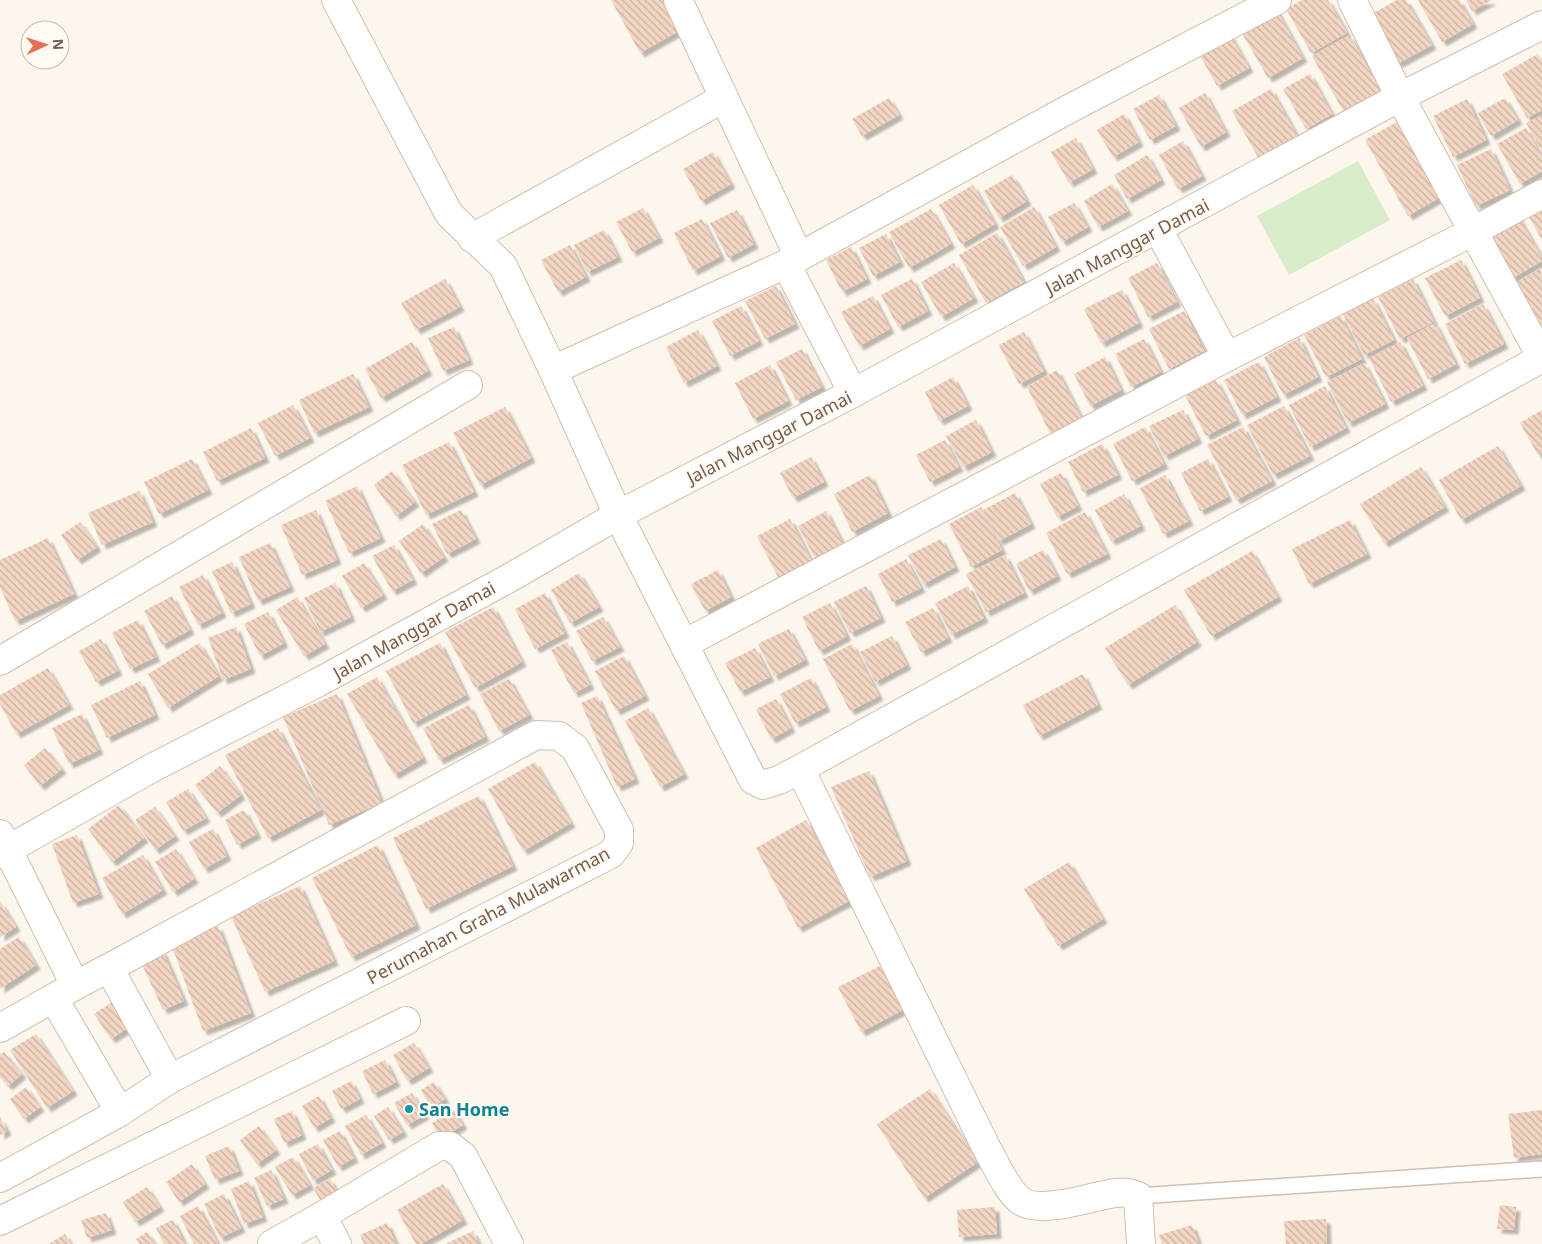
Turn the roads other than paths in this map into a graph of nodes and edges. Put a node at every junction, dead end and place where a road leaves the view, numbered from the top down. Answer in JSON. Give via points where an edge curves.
{"nodes":[{"id":1,"x":336,"y":0,"type":"edge"},
{"id":2,"x":678,"y":0,"type":"edge"},
{"id":3,"x":1277,"y":0,"type":"edge"},
{"id":4,"x":1352,"y":0,"type":"edge"},
{"id":5,"x":1542,"y":25,"type":"edge"},
{"id":6,"x":724,"y":98,"type":"junction"},
{"id":7,"x":1400,"y":98,"type":"junction"},
{"id":8,"x":1542,"y":194,"type":"edge"},
{"id":9,"x":1158,"y":229,"type":"junction"},
{"id":10,"x":1472,"y":232,"type":"junction"},
{"id":11,"x":472,"y":238,"type":"junction"},
{"id":12,"x":792,"y":260,"type":"junction"},
{"id":13,"x":1227,"y":356,"type":"junction"},
{"id":14,"x":1542,"y":358,"type":"edge"},
{"id":15,"x":553,"y":370,"type":"junction"},
{"id":16,"x":468,"y":385,"type":"dead end"},
{"id":17,"x":853,"y":393,"type":"junction"},
{"id":18,"x":618,"y":515,"type":"junction"},
{"id":19,"x":684,"y":644,"type":"junction"},
{"id":20,"x":0,"y":661,"type":"edge"},
{"id":21,"x":800,"y":769,"type":"junction"},
{"id":22,"x":3,"y":846,"type":"edge"},
{"id":23,"x":109,"y":968,"type":"junction"},
{"id":24,"x":64,"y":992,"type":"junction"},
{"id":25,"x":406,"y":1021,"type":"dead end"},
{"id":26,"x":0,"y":1028,"type":"edge"},
{"id":27,"x":170,"y":1079,"type":"junction"},
{"id":28,"x":120,"y":1112,"type":"junction"},
{"id":29,"x":1542,"y":1169,"type":"edge"},
{"id":30,"x":0,"y":1178,"type":"edge"},
{"id":31,"x":1138,"y":1196,"type":"junction"},
{"id":32,"x":322,"y":1216,"type":"junction"},
{"id":33,"x":0,"y":1222,"type":"edge"},
{"id":34,"x":272,"y":1244,"type":"edge"},
{"id":35,"x":338,"y":1244,"type":"edge"},
{"id":36,"x":509,"y":1244,"type":"edge"},
{"id":37,"x":1141,"y":1244,"type":"edge"}],
"edges":[{"from":1,"to":11,"type":"street","via":[[449,214]]},
{"from":2,"to":6,"type":"street"},
{"from":3,"to":12,"type":"street"},
{"from":4,"to":7,"type":"street"},
{"from":5,"to":7,"type":"street","name":"Jalan Manggar Damai"},
{"from":6,"to":11,"type":"street"},
{"from":6,"to":12,"type":"street"},
{"from":7,"to":9,"type":"street","name":"Jalan Manggar Damai"},
{"from":7,"to":10,"type":"street"},
{"from":8,"to":10,"type":"street"},
{"from":9,"to":13,"type":"street"},
{"from":9,"to":17,"type":"street","name":"Jalan Manggar Damai"},
{"from":10,"to":13,"type":"street"},
{"from":10,"to":14,"type":"street"},
{"from":11,"to":15,"type":"street","via":[[503,266]]},
{"from":12,"to":15,"type":"street"},
{"from":12,"to":17,"type":"street"},
{"from":13,"to":19,"type":"street"},
{"from":14,"to":21,"type":"street"},
{"from":15,"to":18,"type":"street"},
{"from":16,"to":20,"type":"street"},
{"from":17,"to":18,"type":"street","name":"Jalan Manggar Damai"},
{"from":18,"to":19,"type":"street"},
{"from":18,"to":22,"type":"street","name":"Jalan Manggar Damai","via":[[317,684]]},
{"from":19,"to":21,"type":"street","via":[[752,780],[763,785]]},
{"from":21,"to":31,"type":"street","via":[[987,1149],[1009,1187],[1021,1201],[1036,1206],[1126,1191]]},
{"from":22,"to":24,"type":"street"},
{"from":23,"to":24,"type":"street","name":"Perumahan Graha Mulawarman"},
{"from":23,"to":27,"type":"street"},
{"from":23,"to":27,"type":"street","name":"Perumahan Graha Mulawarman","via":[[536,735],[559,736],[575,748],[619,830],[619,843],[612,854]]},
{"from":24,"to":26,"type":"street","name":"Perumahan Graha Mulawarman"},
{"from":24,"to":28,"type":"street"},
{"from":25,"to":33,"type":"street"},
{"from":27,"to":28,"type":"street","name":"Perumahan Graha Mulawarman"},
{"from":28,"to":30,"type":"street","name":"Perumahan Graha Mulawarman"},
{"from":29,"to":31,"type":"lane"},
{"from":31,"to":37,"type":"street"},
{"from":32,"to":34,"type":"street"},
{"from":32,"to":35,"type":"street"},
{"from":32,"to":36,"type":"street","via":[[439,1146],[450,1146],[463,1156]]}]}
